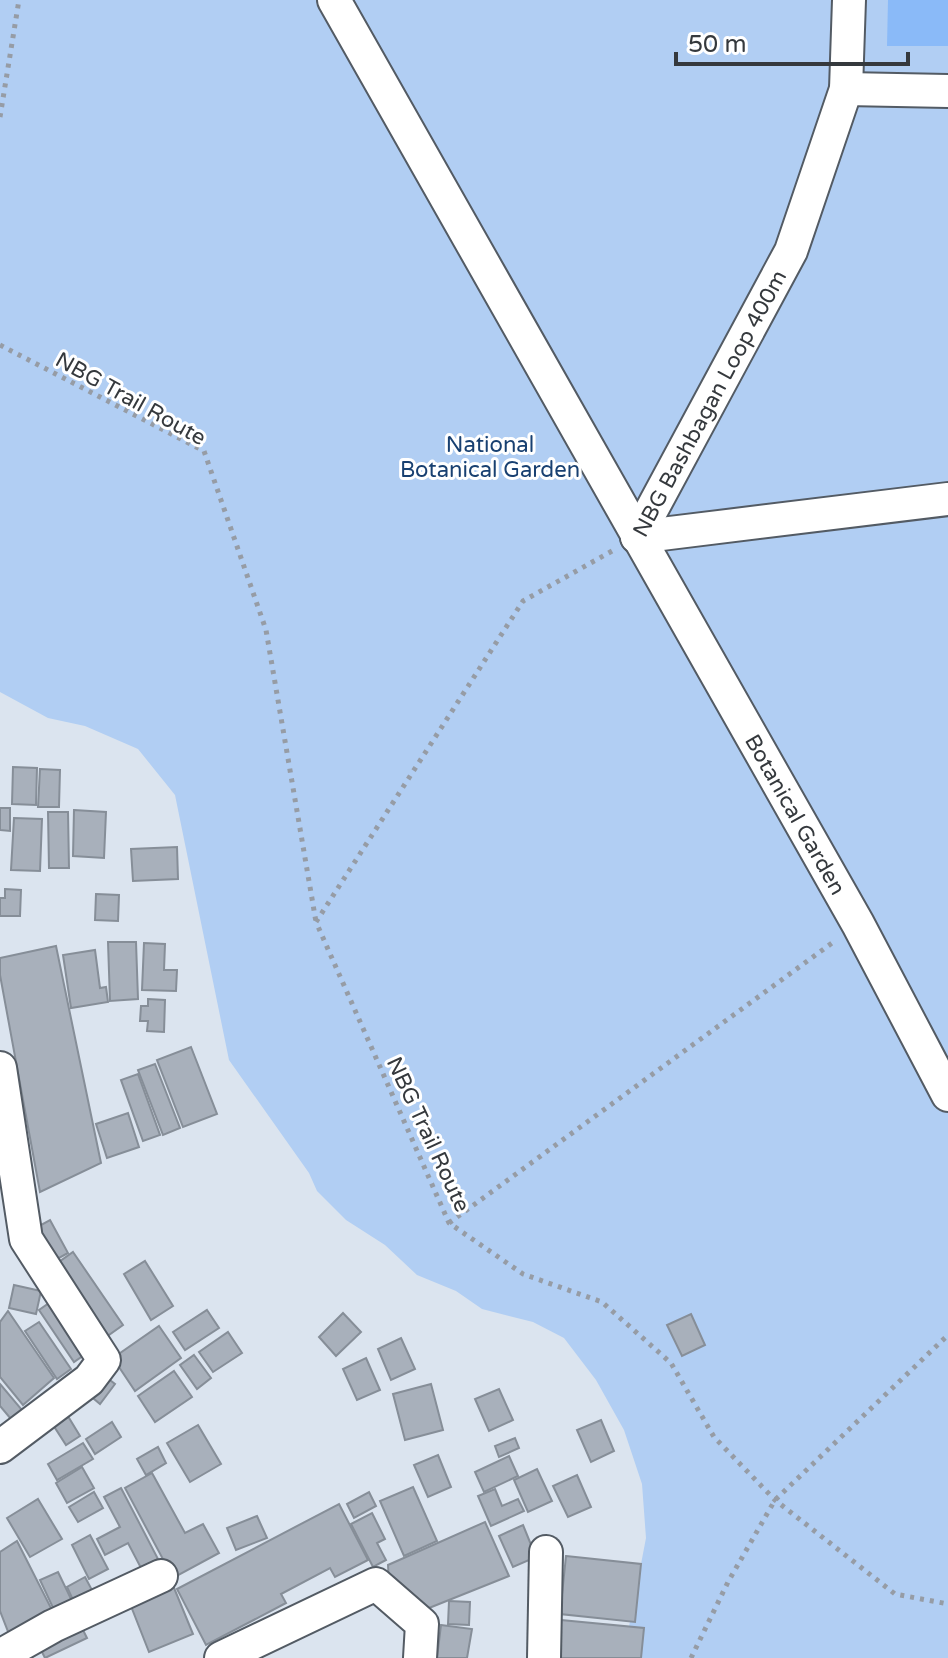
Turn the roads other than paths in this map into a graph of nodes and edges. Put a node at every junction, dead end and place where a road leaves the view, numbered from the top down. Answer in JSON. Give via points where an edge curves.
{"nodes":[{"id":1,"x":334,"y":0,"type":"edge"},
{"id":2,"x":849,"y":0,"type":"edge"},
{"id":3,"x":846,"y":89,"type":"junction"},
{"id":4,"x":948,"y":91,"type":"edge"},
{"id":5,"x":948,"y":499,"type":"edge"},
{"id":6,"x":637,"y":537,"type":"junction"},
{"id":7,"x":0,"y":1068,"type":"edge"},
{"id":8,"x":948,"y":1095,"type":"edge"},
{"id":9,"x":0,"y":1447,"type":"edge"},
{"id":10,"x":546,"y":1552,"type":"dead end"},
{"id":11,"x":161,"y":1576,"type":"dead end"},
{"id":12,"x":0,"y":1656,"type":"edge"},
{"id":13,"x":221,"y":1658,"type":"edge"},
{"id":14,"x":420,"y":1658,"type":"edge"},
{"id":15,"x":544,"y":1658,"type":"edge"}],
"edges":[{"from":1,"to":6,"type":"street","name":"NBG Bashbagan Loop 400m"},
{"from":2,"to":3,"type":"street","name":"NBG Bashbagan Loop 400m"},
{"from":3,"to":4,"type":"street"},
{"from":3,"to":6,"type":"street","name":"NBG Bashbagan Loop 400m","via":[[791,251]]},
{"from":5,"to":6,"type":"street"},
{"from":6,"to":8,"type":"street","name":"Botanical Garden","via":[[858,924]]},
{"from":7,"to":9,"type":"street","via":[[26,1239],[104,1360],[89,1380]]},
{"from":10,"to":15,"type":"street"},
{"from":11,"to":12,"type":"street"},
{"from":13,"to":14,"type":"street","via":[[376,1584],[422,1624]]}]}
